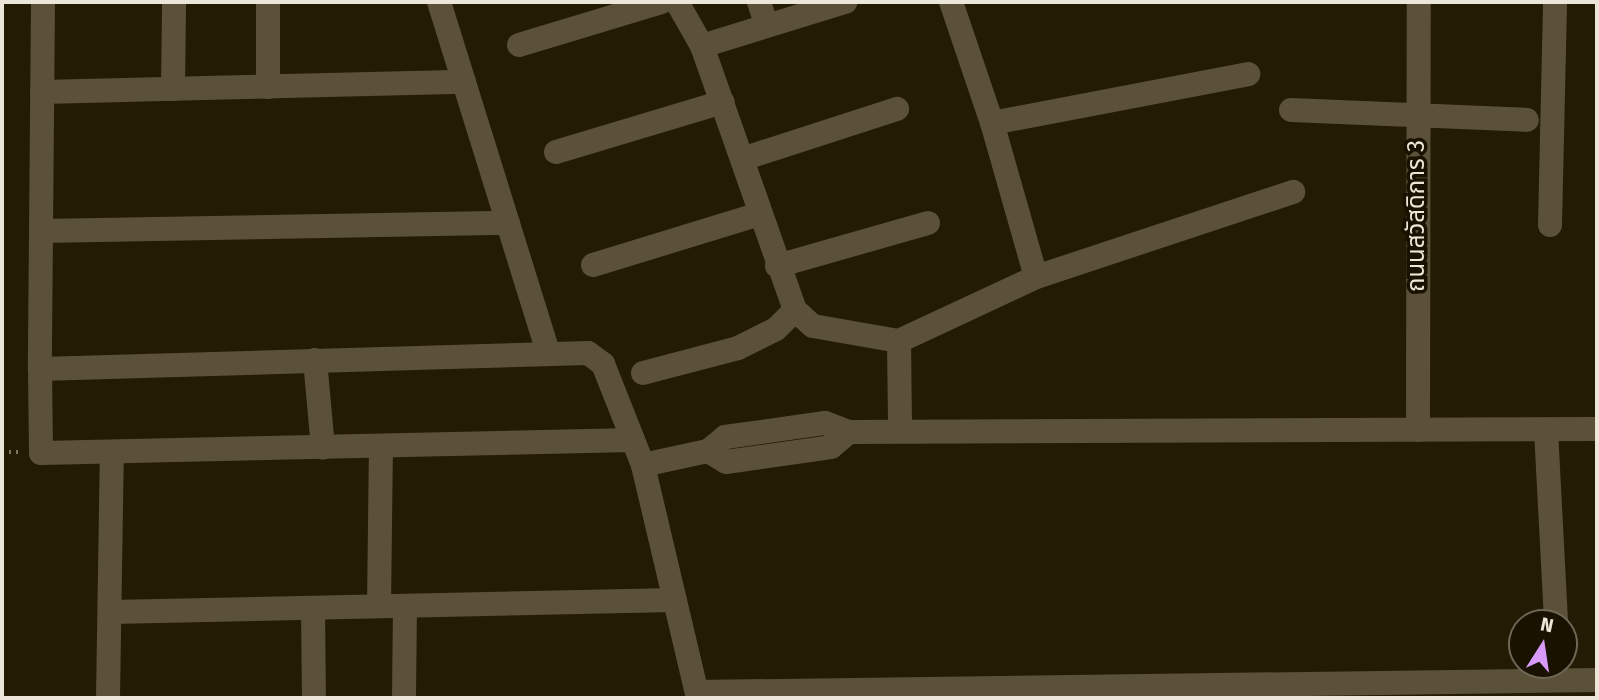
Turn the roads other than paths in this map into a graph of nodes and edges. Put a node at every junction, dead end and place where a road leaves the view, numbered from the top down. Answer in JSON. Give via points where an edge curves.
{"nodes":[{"id":1,"x":43,"y":2,"type":"edge"},
{"id":2,"x":174,"y":2,"type":"edge"},
{"id":3,"x":268,"y":2,"type":"edge"},
{"id":4,"x":439,"y":2,"type":"edge"},
{"id":5,"x":662,"y":2,"type":"edge"},
{"id":6,"x":677,"y":2,"type":"edge"},
{"id":7,"x":759,"y":2,"type":"edge"},
{"id":8,"x":845,"y":2,"type":"edge"},
{"id":9,"x":951,"y":2,"type":"edge"},
{"id":10,"x":1419,"y":2,"type":"edge"},
{"id":11,"x":1555,"y":2,"type":"edge"},
{"id":12,"x":766,"y":26,"type":"junction"},
{"id":13,"x":519,"y":45,"type":"dead end"},
{"id":14,"x":702,"y":46,"type":"junction"},
{"id":15,"x":1248,"y":74,"type":"dead end"},
{"id":16,"x":464,"y":82,"type":"junction"},
{"id":17,"x":268,"y":87,"type":"junction"},
{"id":18,"x":173,"y":89,"type":"junction"},
{"id":19,"x":42,"y":92,"type":"junction"},
{"id":20,"x":723,"y":102,"type":"junction"},
{"id":21,"x":897,"y":109,"type":"dead end"},
{"id":22,"x":1292,"y":110,"type":"dead end"},
{"id":23,"x":1417,"y":117,"type":"junction"},
{"id":24,"x":1527,"y":120,"type":"dead end"},
{"id":25,"x":992,"y":123,"type":"junction"},
{"id":26,"x":556,"y":152,"type":"dead end"},
{"id":27,"x":742,"y":159,"type":"junction"},
{"id":28,"x":1293,"y":191,"type":"dead end"},
{"id":29,"x":760,"y":214,"type":"junction"},
{"id":30,"x":508,"y":223,"type":"junction"},
{"id":31,"x":928,"y":223,"type":"dead end"},
{"id":32,"x":1550,"y":225,"type":"dead end"},
{"id":33,"x":41,"y":231,"type":"junction"},
{"id":34,"x":593,"y":265,"type":"dead end"},
{"id":35,"x":777,"y":266,"type":"junction"},
{"id":36,"x":1036,"y":277,"type":"junction"},
{"id":37,"x":795,"y":310,"type":"junction"},
{"id":38,"x":899,"y":341,"type":"junction"},
{"id":39,"x":548,"y":352,"type":"junction"},
{"id":40,"x":315,"y":360,"type":"junction"},
{"id":41,"x":40,"y":369,"type":"junction"},
{"id":42,"x":643,"y":373,"type":"dead end"},
{"id":43,"x":900,"y":429,"type":"junction"},
{"id":44,"x":1597,"y":429,"type":"edge"},
{"id":45,"x":1418,"y":430,"type":"junction"},
{"id":46,"x":1546,"y":430,"type":"junction"},
{"id":47,"x":633,"y":440,"type":"junction"},
{"id":48,"x":381,"y":447,"type":"junction"},
{"id":49,"x":323,"y":448,"type":"junction"},
{"id":50,"x":112,"y":454,"type":"junction"},
{"id":51,"x":643,"y":465,"type":"junction"},
{"id":52,"x":675,"y":600,"type":"junction"},
{"id":53,"x":379,"y":606,"type":"junction"},
{"id":54,"x":405,"y":606,"type":"junction"},
{"id":55,"x":313,"y":608,"type":"junction"},
{"id":56,"x":1555,"y":609,"type":"edge"},
{"id":57,"x":110,"y":612,"type":"junction"},
{"id":58,"x":1597,"y":680,"type":"edge"},
{"id":59,"x":1564,"y":681,"type":"edge"},
{"id":60,"x":697,"y":695,"type":"edge"},
{"id":61,"x":871,"y":695,"type":"edge"},
{"id":62,"x":108,"y":698,"type":"edge"},
{"id":63,"x":314,"y":698,"type":"edge"},
{"id":64,"x":404,"y":698,"type":"edge"}],
"edges":[{"from":1,"to":19,"type":"street"},
{"from":2,"to":18,"type":"street"},
{"from":3,"to":17,"type":"street"},
{"from":4,"to":16,"type":"street"},
{"from":5,"to":13,"type":"street"},
{"from":6,"to":14,"type":"street"},
{"from":7,"to":12,"type":"street"},
{"from":8,"to":12,"type":"street"},
{"from":9,"to":25,"type":"street"},
{"from":10,"to":23,"type":"street","name":"ถนนสวัสดิการ 3"},
{"from":11,"to":32,"type":"street"},
{"from":12,"to":14,"type":"street"},
{"from":14,"to":20,"type":"street"},
{"from":15,"to":25,"type":"street"},
{"from":16,"to":17,"type":"street"},
{"from":16,"to":30,"type":"street"},
{"from":17,"to":18,"type":"street"},
{"from":18,"to":19,"type":"street"},
{"from":19,"to":33,"type":"street"},
{"from":20,"to":26,"type":"street"},
{"from":20,"to":27,"type":"street"},
{"from":21,"to":27,"type":"street"},
{"from":22,"to":23,"type":"street"},
{"from":23,"to":24,"type":"street"},
{"from":23,"to":45,"type":"street","name":"ถนนสวัสดิการ 3"},
{"from":25,"to":36,"type":"street"},
{"from":27,"to":29,"type":"street"},
{"from":28,"to":36,"type":"street"},
{"from":29,"to":34,"type":"street"},
{"from":29,"to":35,"type":"street"},
{"from":30,"to":33,"type":"street"},
{"from":30,"to":39,"type":"street"},
{"from":31,"to":35,"type":"street"},
{"from":33,"to":41,"type":"street"},
{"from":35,"to":37,"type":"street"},
{"from":36,"to":38,"type":"street"},
{"from":37,"to":38,"type":"street","via":[[813,326]]},
{"from":37,"to":42,"type":"street","via":[[776,329],[738,348]]},
{"from":38,"to":43,"type":"street"},
{"from":39,"to":40,"type":"street"},
{"from":39,"to":47,"type":"street","via":[[588,353],[603,364]]},
{"from":40,"to":41,"type":"street"},
{"from":40,"to":49,"type":"street"},
{"from":41,"to":50,"type":"street","via":[[41,453]]},
{"from":43,"to":45,"type":"street"},
{"from":43,"to":51,"type":"street","via":[[849,432],[825,423],[726,438],[708,451]]},
{"from":44,"to":46,"type":"street"},
{"from":45,"to":46,"type":"street"},
{"from":46,"to":56,"type":"street"},
{"from":47,"to":48,"type":"street"},
{"from":47,"to":51,"type":"street"},
{"from":48,"to":49,"type":"street"},
{"from":48,"to":53,"type":"street"},
{"from":49,"to":50,"type":"street"},
{"from":50,"to":57,"type":"street"},
{"from":51,"to":52,"type":"street"},
{"from":52,"to":54,"type":"street"},
{"from":52,"to":60,"type":"street"},
{"from":53,"to":54,"type":"street"},
{"from":53,"to":55,"type":"street"},
{"from":54,"to":64,"type":"street"},
{"from":55,"to":57,"type":"street"},
{"from":55,"to":63,"type":"street"},
{"from":57,"to":62,"type":"street"},
{"from":58,"to":59,"type":"street"},
{"from":59,"to":61,"type":"street"},
{"from":60,"to":61,"type":"street"}]}
